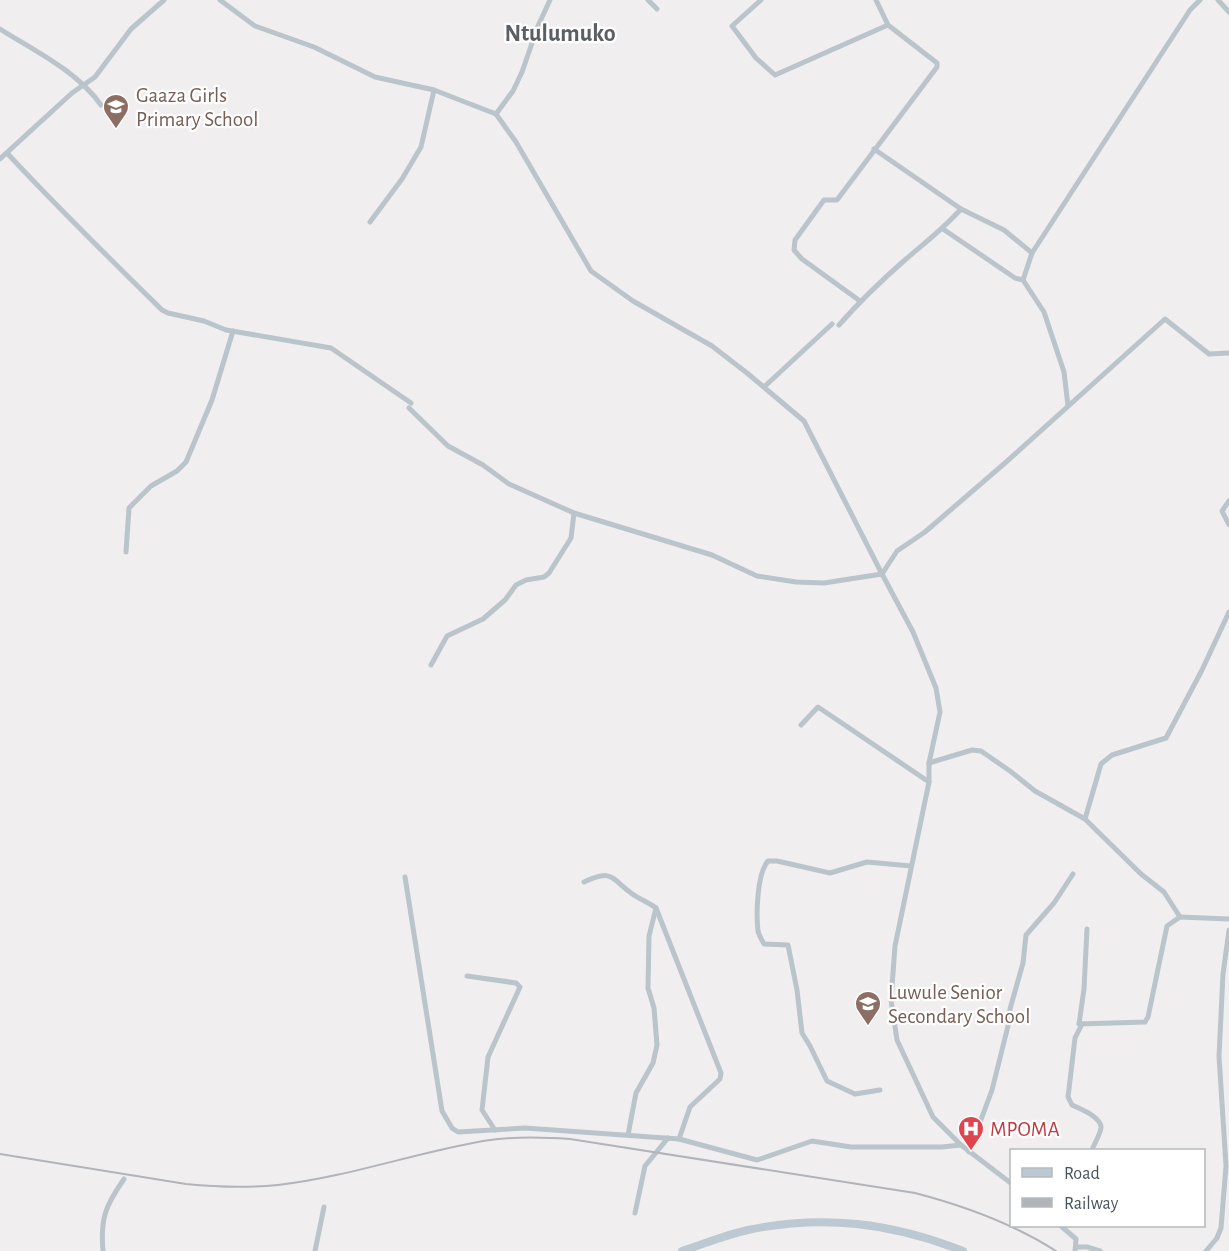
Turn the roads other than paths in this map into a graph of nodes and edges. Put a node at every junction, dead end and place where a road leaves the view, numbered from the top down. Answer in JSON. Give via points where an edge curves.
{"nodes":[{"id":1,"x":164,"y":0,"type":"edge"},
{"id":2,"x":220,"y":0,"type":"edge"},
{"id":3,"x":550,"y":0,"type":"edge"},
{"id":4,"x":648,"y":0,"type":"edge"},
{"id":5,"x":760,"y":0,"type":"edge"},
{"id":6,"x":876,"y":0,"type":"edge"},
{"id":7,"x":1200,"y":0,"type":"edge"},
{"id":8,"x":1218,"y":0,"type":"edge"},
{"id":9,"x":657,"y":9,"type":"dead end"},
{"id":10,"x":1229,"y":12,"type":"edge"},
{"id":11,"x":888,"y":25,"type":"junction"},
{"id":12,"x":0,"y":29,"type":"edge"},
{"id":13,"x":85,"y":85,"type":"junction"},
{"id":14,"x":434,"y":90,"type":"junction"},
{"id":15,"x":101,"y":105,"type":"dead end"},
{"id":16,"x":496,"y":114,"type":"junction"},
{"id":17,"x":874,"y":149,"type":"junction"},
{"id":18,"x":7,"y":153,"type":"junction"},
{"id":19,"x":0,"y":159,"type":"edge"},
{"id":20,"x":961,"y":209,"type":"junction"},
{"id":21,"x":370,"y":222,"type":"dead end"},
{"id":22,"x":943,"y":229,"type":"junction"},
{"id":23,"x":1032,"y":254,"type":"junction"},
{"id":24,"x":1023,"y":280,"type":"junction"},
{"id":25,"x":860,"y":301,"type":"junction"},
{"id":26,"x":233,"y":331,"type":"junction"},
{"id":27,"x":1229,"y":353,"type":"edge"},
{"id":28,"x":764,"y":387,"type":"junction"},
{"id":29,"x":1068,"y":406,"type":"junction"},
{"id":30,"x":1229,"y":501,"type":"edge"},
{"id":31,"x":574,"y":513,"type":"junction"},
{"id":32,"x":1229,"y":525,"type":"edge"},
{"id":33,"x":126,"y":552,"type":"dead end"},
{"id":34,"x":882,"y":574,"type":"junction"},
{"id":35,"x":1229,"y":612,"type":"edge"},
{"id":36,"x":431,"y":665,"type":"dead end"},
{"id":37,"x":801,"y":726,"type":"dead end"},
{"id":38,"x":929,"y":763,"type":"junction"},
{"id":39,"x":929,"y":782,"type":"junction"},
{"id":40,"x":1085,"y":819,"type":"junction"},
{"id":41,"x":911,"y":866,"type":"junction"},
{"id":42,"x":1073,"y":874,"type":"dead end"},
{"id":43,"x":405,"y":877,"type":"dead end"},
{"id":44,"x":584,"y":882,"type":"dead end"},
{"id":45,"x":656,"y":908,"type":"junction"},
{"id":46,"x":1180,"y":917,"type":"junction"},
{"id":47,"x":1229,"y":919,"type":"edge"},
{"id":48,"x":1087,"y":929,"type":"dead end"},
{"id":49,"x":1229,"y":930,"type":"edge"},
{"id":50,"x":467,"y":976,"type":"dead end"},
{"id":51,"x":1079,"y":1024,"type":"junction"},
{"id":52,"x":880,"y":1090,"type":"dead end"},
{"id":53,"x":495,"y":1131,"type":"junction"},
{"id":54,"x":628,"y":1135,"type":"junction"},
{"id":55,"x":668,"y":1138,"type":"junction"},
{"id":56,"x":679,"y":1139,"type":"junction"},
{"id":57,"x":961,"y":1145,"type":"junction"},
{"id":58,"x":1092,"y":1149,"type":"edge"},
{"id":59,"x":969,"y":1152,"type":"junction"},
{"id":60,"x":124,"y":1179,"type":"dead end"},
{"id":61,"x":1010,"y":1183,"type":"edge"},
{"id":62,"x":324,"y":1207,"type":"dead end"},
{"id":63,"x":635,"y":1214,"type":"dead end"},
{"id":64,"x":1065,"y":1227,"type":"edge"},
{"id":65,"x":1076,"y":1249,"type":"edge"},
{"id":66,"x":103,"y":1251,"type":"edge"},
{"id":67,"x":315,"y":1251,"type":"edge"},
{"id":68,"x":682,"y":1251,"type":"edge"},
{"id":69,"x":963,"y":1251,"type":"edge"},
{"id":70,"x":1100,"y":1251,"type":"edge"},
{"id":71,"x":1206,"y":1251,"type":"edge"}],
"edges":[{"from":1,"to":13,"type":"street","via":[[131,29]]},
{"from":2,"to":14,"type":"street","via":[[255,26],[314,47],[375,77]]},
{"from":3,"to":16,"type":"street","via":[[513,92]]},
{"from":4,"to":9,"type":"street"},
{"from":5,"to":11,"type":"street","via":[[732,26],[756,58],[775,75]]},
{"from":6,"to":11,"type":"street"},
{"from":7,"to":23,"type":"street"},
{"from":8,"to":10,"type":"street"},
{"from":11,"to":17,"type":"street","via":[[937,63],[937,67]]},
{"from":12,"to":13,"type":"street"},
{"from":13,"to":15,"type":"street"},
{"from":13,"to":18,"type":"street"},
{"from":14,"to":16,"type":"street"},
{"from":14,"to":21,"type":"street","via":[[421,147]]},
{"from":16,"to":28,"type":"street","via":[[591,271],[633,301],[711,346]]},
{"from":17,"to":20,"type":"street"},
{"from":17,"to":25,"type":"street","via":[[837,200],[824,200],[795,240],[794,250]]},
{"from":18,"to":19,"type":"street"},
{"from":18,"to":26,"type":"street","via":[[162,310]]},
{"from":20,"to":22,"type":"street"},
{"from":20,"to":23,"type":"street","via":[[1004,230]]},
{"from":22,"to":24,"type":"street"},
{"from":22,"to":25,"type":"street"},
{"from":23,"to":24,"type":"street"},
{"from":24,"to":29,"type":"street","via":[[1044,312],[1064,372]]},
{"from":25,"to":28,"type":"street"},
{"from":26,"to":31,"type":"street","via":[[331,348],[410,405],[448,446],[509,484]]},
{"from":26,"to":33,"type":"street","via":[[212,400],[186,462],[129,507]]},
{"from":27,"to":29,"type":"street","via":[[1209,354],[1165,319]]},
{"from":28,"to":34,"type":"street","via":[[804,421]]},
{"from":29,"to":34,"type":"street","via":[[925,532],[897,551]]},
{"from":30,"to":32,"type":"street","via":[[1222,511]]},
{"from":31,"to":34,"type":"street","via":[[712,555],[757,576],[824,583]]},
{"from":31,"to":36,"type":"street","via":[[571,538],[549,573],[516,585],[483,619],[447,636]]},
{"from":34,"to":38,"type":"street","via":[[913,632],[936,688],[940,712]]},
{"from":35,"to":40,"type":"street","via":[[1166,738],[1112,755],[1101,765]]},
{"from":37,"to":39,"type":"street","via":[[818,707]]},
{"from":38,"to":39,"type":"street"},
{"from":38,"to":40,"type":"street","via":[[981,751],[1035,791]]},
{"from":39,"to":41,"type":"street"},
{"from":40,"to":46,"type":"street","via":[[1164,892]]},
{"from":41,"to":52,"type":"street","via":[[867,862],[830,873],[768,861],[763,867],[757,910],[758,932],[764,944],[788,945],[802,1033],[827,1081],[855,1094]]},
{"from":41,"to":57,"type":"street","via":[[895,946],[891,1000],[897,1040],[933,1118]]},
{"from":42,"to":59,"type":"street","via":[[1026,935],[1023,963],[992,1090]]},
{"from":43,"to":53,"type":"street","via":[[442,1111],[458,1132]]},
{"from":44,"to":45,"type":"street","via":[[600,875],[609,876]]},
{"from":45,"to":54,"type":"street","via":[[649,936],[648,988],[657,1045],[653,1063],[636,1093]]},
{"from":45,"to":56,"type":"street","via":[[722,1073],[690,1107]]},
{"from":46,"to":47,"type":"street"},
{"from":46,"to":51,"type":"street","via":[[1167,926],[1145,1022]]},
{"from":48,"to":51,"type":"street"},
{"from":49,"to":71,"type":"street","via":[[1219,1056],[1226,1166],[1221,1228]]},
{"from":50,"to":53,"type":"street","via":[[516,983],[520,987],[488,1057],[482,1110]]},
{"from":51,"to":58,"type":"street","via":[[1068,1097],[1072,1105],[1099,1122],[1101,1127]]},
{"from":53,"to":54,"type":"street","via":[[525,1128]]},
{"from":54,"to":55,"type":"street"},
{"from":55,"to":56,"type":"street"},
{"from":55,"to":63,"type":"street","via":[[645,1166]]},
{"from":56,"to":57,"type":"street","via":[[757,1160],[812,1141],[851,1147]]},
{"from":57,"to":59,"type":"street"},
{"from":59,"to":61,"type":"street"},
{"from":60,"to":66,"type":"street","via":[[105,1212]]},
{"from":62,"to":67,"type":"street"},
{"from":64,"to":65,"type":"street","via":[[1076,1239]]},
{"from":65,"to":70,"type":"street","via":[[1087,1246]]},
{"from":68,"to":69,"type":"main road","via":[[746,1231],[813,1221],[899,1230]]}]}
